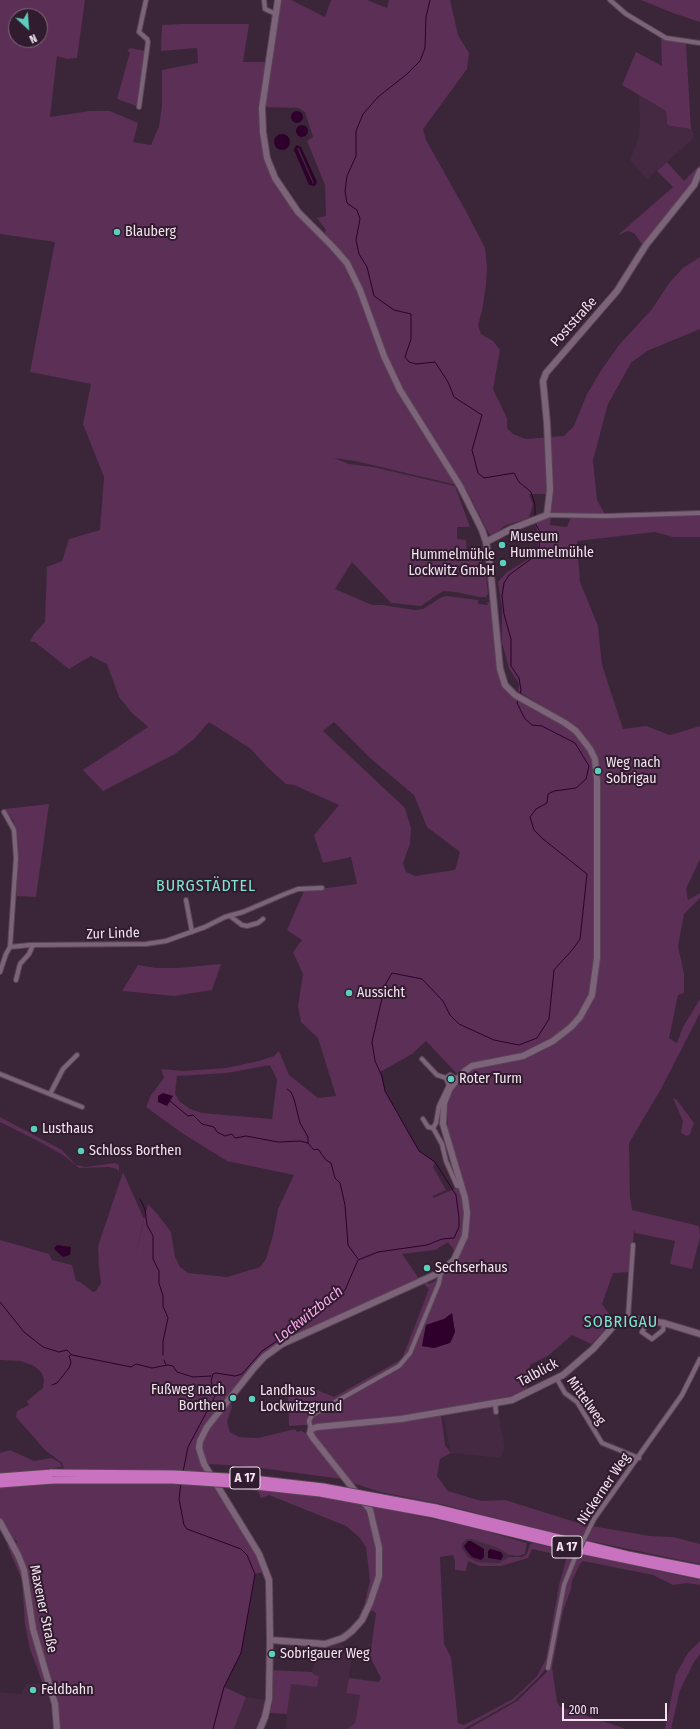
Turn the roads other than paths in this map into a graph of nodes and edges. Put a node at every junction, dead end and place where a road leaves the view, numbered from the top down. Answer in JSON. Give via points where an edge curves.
{"nodes":[{"id":1,"x":146,"y":0,"type":"edge"},
{"id":2,"x":264,"y":0,"type":"edge"},
{"id":3,"x":278,"y":0,"type":"edge"},
{"id":4,"x":610,"y":0,"type":"edge"},
{"id":5,"x":276,"y":14,"type":"junction"},
{"id":6,"x":700,"y":43,"type":"edge"},
{"id":7,"x":139,"y":107,"type":"dead end"},
{"id":8,"x":700,"y":171,"type":"edge"},
{"id":9,"x":700,"y":513,"type":"edge"},
{"id":10,"x":547,"y":515,"type":"junction"},
{"id":11,"x":486,"y":542,"type":"junction"},
{"id":12,"x":4,"y":812,"type":"dead end"},
{"id":13,"x":322,"y":888,"type":"dead end"},
{"id":14,"x":186,"y":900,"type":"dead end"},
{"id":15,"x":230,"y":916,"type":"junction"},
{"id":16,"x":263,"y":919,"type":"dead end"},
{"id":17,"x":192,"y":932,"type":"junction"},
{"id":18,"x":33,"y":945,"type":"junction"},
{"id":19,"x":10,"y":947,"type":"junction"},
{"id":20,"x":0,"y":972,"type":"edge"},
{"id":21,"x":16,"y":980,"type":"dead end"},
{"id":22,"x":77,"y":1055,"type":"dead end"},
{"id":23,"x":422,"y":1059,"type":"dead end"},
{"id":24,"x":0,"y":1074,"type":"edge"},
{"id":25,"x":446,"y":1078,"type":"junction"},
{"id":26,"x":457,"y":1079,"type":"junction"},
{"id":27,"x":50,"y":1094,"type":"junction"},
{"id":28,"x":82,"y":1107,"type":"dead end"},
{"id":29,"x":423,"y":1119,"type":"dead end"},
{"id":30,"x":433,"y":1128,"type":"junction"},
{"id":31,"x":461,"y":1185,"type":"junction"},
{"id":32,"x":633,"y":1245,"type":"dead end"},
{"id":33,"x":441,"y":1272,"type":"junction"},
{"id":34,"x":628,"y":1318,"type":"junction"},
{"id":35,"x":648,"y":1321,"type":"junction"},
{"id":36,"x":664,"y":1323,"type":"junction"},
{"id":37,"x":700,"y":1334,"type":"edge"},
{"id":38,"x":700,"y":1359,"type":"edge"},
{"id":39,"x":557,"y":1379,"type":"junction"},
{"id":40,"x":495,"y":1402,"type":"junction"},
{"id":41,"x":496,"y":1412,"type":"dead end"},
{"id":42,"x":311,"y":1429,"type":"junction"},
{"id":43,"x":639,"y":1458,"type":"junction"},
{"id":44,"x":53,"y":1476,"type":"junction"},
{"id":45,"x":0,"y":1477,"type":"edge"},
{"id":46,"x":0,"y":1484,"type":"edge"},
{"id":47,"x":435,"y":1511,"type":"junction"},
{"id":48,"x":0,"y":1522,"type":"edge"},
{"id":49,"x":700,"y":1569,"type":"edge"},
{"id":50,"x":700,"y":1576,"type":"edge"},
{"id":51,"x":270,"y":1640,"type":"junction"},
{"id":52,"x":548,"y":1668,"type":"dead end"},
{"id":53,"x":57,"y":1729,"type":"edge"},
{"id":54,"x":260,"y":1729,"type":"edge"}],
"edges":[{"from":1,"to":7,"type":"street","via":[[139,32],[148,42]]},
{"from":2,"to":5,"type":"street","via":[[265,9]]},
{"from":3,"to":5,"type":"main road"},
{"from":4,"to":6,"type":"street","via":[[626,14],[666,38]]},
{"from":5,"to":11,"type":"main road","via":[[262,105],[267,158],[275,178],[298,212],[347,263],[400,390],[472,508]]},
{"from":8,"to":10,"type":"main road","name":"Poststraße","via":[[694,186],[646,245],[617,291],[543,380],[550,490]]},
{"from":9,"to":10,"type":"street"},
{"from":10,"to":11,"type":"main road"},
{"from":11,"to":26,"type":"main road","via":[[500,669],[506,685],[521,698],[576,731],[595,759],[597,958],[594,985],[587,1006],[571,1027],[553,1041],[523,1056],[472,1066]]},
{"from":12,"to":19,"type":"street","via":[[14,830],[16,858]]},
{"from":13,"to":15,"type":"street","name":"Zur Linde","via":[[298,889]]},
{"from":14,"to":17,"type":"street"},
{"from":15,"to":16,"type":"street","via":[[247,926]]},
{"from":15,"to":17,"type":"street","name":"Zur Linde"},
{"from":17,"to":18,"type":"street","name":"Zur Linde","via":[[166,941],[146,944]]},
{"from":18,"to":19,"type":"street","name":"Zur Linde"},
{"from":18,"to":21,"type":"street","via":[[20,964]]},
{"from":19,"to":20,"type":"street"},
{"from":22,"to":27,"type":"street","via":[[63,1069]]},
{"from":23,"to":25,"type":"street","via":[[437,1075]]},
{"from":24,"to":27,"type":"street"},
{"from":25,"to":26,"type":"street","via":[[450,1075]]},
{"from":25,"to":30,"type":"street","via":[[449,1086],[439,1106]]},
{"from":26,"to":31,"type":"main road","via":[[444,1103],[442,1118]]},
{"from":27,"to":28,"type":"street"},
{"from":29,"to":30,"type":"street","via":[[428,1127]]},
{"from":30,"to":31,"type":"street","via":[[458,1186]]},
{"from":31,"to":33,"type":"main road","via":[[467,1213],[465,1236],[454,1260]]},
{"from":32,"to":34,"type":"street"},
{"from":33,"to":42,"type":"street","via":[[439,1283],[410,1353],[399,1366],[312,1415],[309,1421]]},
{"from":33,"to":51,"type":"main road","via":[[282,1344],[254,1368],[202,1436],[199,1448],[204,1464],[252,1542],[266,1571],[270,1590]]},
{"from":34,"to":35,"type":"main road"},
{"from":34,"to":39,"type":"main road","name":"Talblick","via":[[618,1320],[593,1349]]},
{"from":35,"to":36,"type":"main road"},
{"from":35,"to":36,"type":"street","via":[[642,1332],[652,1339],[663,1330]]},
{"from":36,"to":37,"type":"main road"},
{"from":38,"to":43,"type":"street","name":"Nickerner Weg","via":[[682,1395]]},
{"from":39,"to":40,"type":"main road","name":"Talblick","via":[[512,1400]]},
{"from":39,"to":43,"type":"street","name":"Mittelweg","via":[[565,1393],[577,1402],[602,1443]]},
{"from":40,"to":41,"type":"street"},
{"from":40,"to":42,"type":"main road","name":"Talblick","via":[[401,1419]]},
{"from":42,"to":51,"type":"main road","via":[[313,1438],[370,1510],[379,1548],[379,1576],[362,1620],[343,1638],[325,1644]]},
{"from":43,"to":52,"type":"street","name":"Nickerner Weg","bridge":true,"via":[[594,1519],[574,1560],[564,1585]]},
{"from":44,"to":45,"type":"highway","number":"A 17"},
{"from":44,"to":46,"type":"highway","number":"A 17"},
{"from":44,"to":47,"type":"highway","number":"A 17","bridge":true,"via":[[246,1485],[320,1493]]},
{"from":47,"to":49,"type":"highway","number":"A 17"},
{"from":47,"to":50,"type":"highway","number":"A 17","via":[[625,1560]]},
{"from":48,"to":53,"type":"main road","name":"Maxener Straße","via":[[24,1570],[33,1629],[55,1704]]},
{"from":51,"to":54,"type":"main road","via":[[269,1699]]}]}
